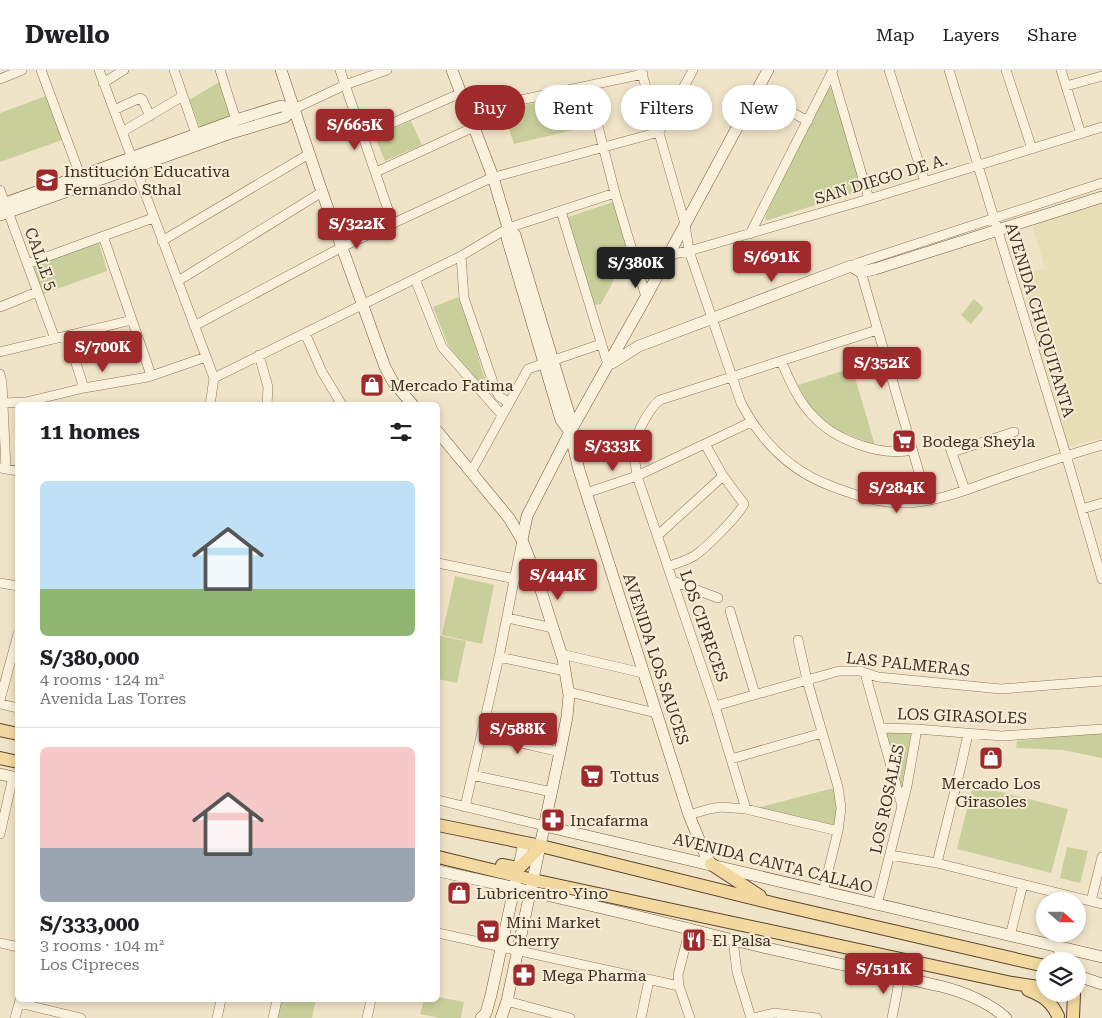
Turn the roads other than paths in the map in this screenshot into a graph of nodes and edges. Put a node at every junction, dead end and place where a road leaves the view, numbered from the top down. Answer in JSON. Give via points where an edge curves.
{"nodes":[{"id":1,"x":22,"y":70,"type":"edge"},
{"id":2,"x":41,"y":70,"type":"edge"},
{"id":3,"x":99,"y":70,"type":"edge"},
{"id":4,"x":124,"y":70,"type":"edge"},
{"id":5,"x":174,"y":70,"type":"edge"},
{"id":6,"x":220,"y":70,"type":"edge"},
{"id":7,"x":281,"y":70,"type":"edge"},
{"id":8,"x":340,"y":70,"type":"edge"},
{"id":9,"x":387,"y":70,"type":"edge"},
{"id":10,"x":452,"y":70,"type":"edge"},
{"id":11,"x":693,"y":70,"type":"edge"},
{"id":12,"x":768,"y":70,"type":"edge"},
{"id":13,"x":889,"y":70,"type":"edge"},
{"id":14,"x":949,"y":70,"type":"edge"},
{"id":15,"x":1006,"y":70,"type":"edge"},
{"id":16,"x":1061,"y":70,"type":"edge"},
{"id":17,"x":643,"y":71,"type":"edge"},
{"id":18,"x":832,"y":71,"type":"edge"},
{"id":19,"x":1102,"y":76,"type":"edge"},
{"id":20,"x":0,"y":78,"type":"edge"},
{"id":21,"x":104,"y":83,"type":"junction"},
{"id":22,"x":345,"y":85,"type":"junction"},
{"id":23,"x":458,"y":85,"type":"edge"},
{"id":24,"x":595,"y":85,"type":"edge"},
{"id":25,"x":760,"y":85,"type":"edge"},
{"id":26,"x":1066,"y":86,"type":"junction"},
{"id":27,"x":183,"y":96,"type":"junction"},
{"id":28,"x":455,"y":96,"type":"edge"},
{"id":29,"x":294,"y":109,"type":"junction"},
{"id":30,"x":114,"y":110,"type":"junction"},
{"id":31,"x":796,"y":115,"type":"edge"},
{"id":32,"x":150,"y":116,"type":"junction"},
{"id":33,"x":236,"y":120,"type":"junction"},
{"id":34,"x":808,"y":121,"type":"junction"},
{"id":35,"x":1102,"y":127,"type":"edge"},
{"id":36,"x":467,"y":130,"type":"edge"},
{"id":37,"x":475,"y":130,"type":"edge"},
{"id":38,"x":599,"y":130,"type":"edge"},
{"id":39,"x":736,"y":130,"type":"edge"},
{"id":40,"x":122,"y":132,"type":"junction"},
{"id":41,"x":658,"y":132,"type":"junction"},
{"id":42,"x":1081,"y":134,"type":"junction"},
{"id":43,"x":363,"y":136,"type":"junction"},
{"id":44,"x":198,"y":139,"type":"junction"},
{"id":45,"x":603,"y":146,"type":"junction"},
{"id":46,"x":1032,"y":149,"type":"junction"},
{"id":47,"x":309,"y":154,"type":"junction"},
{"id":48,"x":133,"y":162,"type":"junction"},
{"id":49,"x":978,"y":165,"type":"junction"},
{"id":50,"x":376,"y":172,"type":"junction"},
{"id":51,"x":80,"y":175,"type":"junction"},
{"id":52,"x":493,"y":177,"type":"junction"},
{"id":53,"x":925,"y":182,"type":"junction"},
{"id":54,"x":1102,"y":183,"type":"edge"},
{"id":55,"x":0,"y":190,"type":"edge"},
{"id":56,"x":322,"y":192,"type":"junction"},
{"id":57,"x":615,"y":193,"type":"junction"},
{"id":58,"x":1102,"y":197,"type":"edge"},
{"id":59,"x":870,"y":199,"type":"junction"},
{"id":60,"x":3,"y":209,"type":"edge"},
{"id":61,"x":561,"y":211,"type":"junction"},
{"id":62,"x":153,"y":218,"type":"junction"},
{"id":63,"x":994,"y":219,"type":"junction"},
{"id":64,"x":393,"y":224,"type":"junction"},
{"id":65,"x":685,"y":224,"type":"junction"},
{"id":66,"x":508,"y":228,"type":"junction"},
{"id":67,"x":997,"y":230,"type":"junction"},
{"id":68,"x":750,"y":234,"type":"junction"},
{"id":69,"x":103,"y":236,"type":"junction"},
{"id":70,"x":162,"y":241,"type":"junction"},
{"id":71,"x":342,"y":247,"type":"junction"},
{"id":72,"x":689,"y":251,"type":"junction"},
{"id":73,"x":668,"y":255,"type":"junction"},
{"id":74,"x":461,"y":256,"type":"junction"},
{"id":75,"x":27,"y":264,"type":"junction"},
{"id":76,"x":856,"y":269,"type":"junction"},
{"id":77,"x":415,"y":279,"type":"junction"},
{"id":78,"x":178,"y":281,"type":"junction"},
{"id":79,"x":37,"y":292,"type":"junction"},
{"id":80,"x":646,"y":297,"type":"junction"},
{"id":81,"x":363,"y":304,"type":"junction"},
{"id":82,"x":0,"y":307,"type":"edge"},
{"id":83,"x":713,"y":319,"type":"junction"},
{"id":84,"x":132,"y":320,"type":"junction"},
{"id":85,"x":194,"y":326,"type":"junction"},
{"id":86,"x":877,"y":330,"type":"junction"},
{"id":87,"x":304,"y":333,"type":"junction"},
{"id":88,"x":67,"y":336,"type":"junction"},
{"id":89,"x":55,"y":339,"type":"junction"},
{"id":90,"x":602,"y":344,"type":"junction"},
{"id":91,"x":0,"y":352,"type":"edge"},
{"id":92,"x":259,"y":355,"type":"junction"},
{"id":93,"x":206,"y":357,"type":"junction"},
{"id":94,"x":780,"y":360,"type":"junction"},
{"id":95,"x":547,"y":361,"type":"junction"},
{"id":96,"x":608,"y":365,"type":"junction"},
{"id":97,"x":0,"y":374,"type":"edge"},
{"id":98,"x":151,"y":375,"type":"junction"},
{"id":99,"x":732,"y":376,"type":"junction"},
{"id":100,"x":214,"y":378,"type":"junction"},
{"id":101,"x":84,"y":388,"type":"junction"},
{"id":102,"x":15,"y":402,"type":"edge"},
{"id":103,"x":26,"y":402,"type":"edge"},
{"id":104,"x":210,"y":402,"type":"edge"},
{"id":105,"x":267,"y":402,"type":"edge"},
{"id":106,"x":340,"y":402,"type":"edge"},
{"id":107,"x":410,"y":402,"type":"edge"},
{"id":108,"x":2,"y":403,"type":"junction"},
{"id":109,"x":509,"y":403,"type":"junction"},
{"id":110,"x":502,"y":416,"type":"junction"},
{"id":111,"x":751,"y":422,"type":"junction"},
{"id":112,"x":570,"y":432,"type":"junction"},
{"id":113,"x":1014,"y":432,"type":"dead end"},
{"id":114,"x":440,"y":434,"type":"edge"},
{"id":115,"x":948,"y":442,"type":"dead end"},
{"id":116,"x":705,"y":444,"type":"junction"},
{"id":117,"x":1102,"y":445,"type":"edge"},
{"id":118,"x":912,"y":450,"type":"junction"},
{"id":119,"x":952,"y":452,"type":"junction"},
{"id":120,"x":1066,"y":455,"type":"junction"},
{"id":121,"x":3,"y":469,"type":"edge"},
{"id":122,"x":471,"y":472,"type":"junction"},
{"id":123,"x":637,"y":476,"type":"junction"},
{"id":124,"x":723,"y":476,"type":"junction"},
{"id":125,"x":965,"y":490,"type":"junction"},
{"id":126,"x":586,"y":494,"type":"junction"},
{"id":127,"x":927,"y":500,"type":"junction"},
{"id":128,"x":1102,"y":503,"type":"edge"},
{"id":129,"x":1082,"y":509,"type":"junction"},
{"id":130,"x":658,"y":536,"type":"junction"},
{"id":131,"x":522,"y":540,"type":"junction"},
{"id":132,"x":440,"y":563,"type":"edge"},
{"id":133,"x":1100,"y":564,"type":"edge"},
{"id":134,"x":668,"y":567,"type":"junction"},
{"id":135,"x":1102,"y":579,"type":"edge"},
{"id":136,"x":515,"y":580,"type":"junction"},
{"id":137,"x":673,"y":581,"type":"junction"},
{"id":138,"x":0,"y":583,"type":"edge"},
{"id":139,"x":15,"y":586,"type":"edge"},
{"id":140,"x":718,"y":598,"type":"dead end"},
{"id":141,"x":730,"y":611,"type":"dead end"},
{"id":142,"x":507,"y":618,"type":"junction"},
{"id":143,"x":553,"y":628,"type":"junction"},
{"id":144,"x":798,"y":640,"type":"dead end"},
{"id":145,"x":15,"y":645,"type":"edge"},
{"id":146,"x":561,"y":654,"type":"junction"},
{"id":147,"x":499,"y":657,"type":"junction"},
{"id":148,"x":566,"y":672,"type":"junction"},
{"id":149,"x":643,"y":673,"type":"junction"},
{"id":150,"x":865,"y":673,"type":"junction"},
{"id":151,"x":807,"y":680,"type":"junction"},
{"id":152,"x":1102,"y":682,"type":"edge"},
{"id":153,"x":569,"y":692,"type":"junction"},
{"id":154,"x":755,"y":694,"type":"junction"},
{"id":155,"x":0,"y":700,"type":"edge"},
{"id":156,"x":0,"y":704,"type":"edge"},
{"id":157,"x":715,"y":706,"type":"junction"},
{"id":158,"x":15,"y":707,"type":"edge"},
{"id":159,"x":656,"y":712,"type":"junction"},
{"id":160,"x":880,"y":728,"type":"junction"},
{"id":161,"x":917,"y":729,"type":"junction"},
{"id":162,"x":1102,"y":729,"type":"edge"},
{"id":163,"x":0,"y":730,"type":"edge"},
{"id":164,"x":15,"y":733,"type":"edge"},
{"id":165,"x":822,"y":733,"type":"junction"},
{"id":166,"x":482,"y":734,"type":"junction"},
{"id":167,"x":968,"y":734,"type":"junction"},
{"id":168,"x":560,"y":752,"type":"junction"},
{"id":169,"x":0,"y":758,"type":"edge"},
{"id":170,"x":731,"y":759,"type":"junction"},
{"id":171,"x":15,"y":761,"type":"edge"},
{"id":172,"x":0,"y":774,"type":"edge"},
{"id":173,"x":472,"y":775,"type":"junction"},
{"id":174,"x":15,"y":778,"type":"edge"},
{"id":175,"x":552,"y":792,"type":"junction"},
{"id":176,"x":440,"y":801,"type":"edge"},
{"id":177,"x":902,"y":806,"type":"junction"},
{"id":178,"x":465,"y":807,"type":"junction"},
{"id":179,"x":746,"y":809,"type":"junction"},
{"id":180,"x":689,"y":816,"type":"junction"},
{"id":181,"x":440,"y":824,"type":"edge"},
{"id":182,"x":545,"y":826,"type":"junction"},
{"id":183,"x":838,"y":831,"type":"junction"},
{"id":184,"x":0,"y":834,"type":"edge"},
{"id":185,"x":524,"y":843,"type":"junction"},
{"id":186,"x":540,"y":846,"type":"junction"},
{"id":187,"x":890,"y":854,"type":"junction"},
{"id":188,"x":440,"y":857,"type":"edge"},
{"id":189,"x":1102,"y":857,"type":"edge"},
{"id":190,"x":937,"y":863,"type":"junction"},
{"id":191,"x":711,"y":864,"type":"junction"},
{"id":192,"x":440,"y":871,"type":"edge"},
{"id":193,"x":517,"y":877,"type":"junction"},
{"id":194,"x":1023,"y":884,"type":"junction"},
{"id":195,"x":532,"y":886,"type":"junction"},
{"id":196,"x":823,"y":892,"type":"junction"},
{"id":197,"x":1091,"y":901,"type":"junction"},
{"id":198,"x":776,"y":904,"type":"junction"},
{"id":199,"x":1102,"y":904,"type":"edge"},
{"id":200,"x":877,"y":905,"type":"junction"},
{"id":201,"x":690,"y":928,"type":"junction"},
{"id":202,"x":440,"y":933,"type":"edge"},
{"id":203,"x":1010,"y":936,"type":"junction"},
{"id":204,"x":734,"y":940,"type":"junction"},
{"id":205,"x":0,"y":944,"type":"edge"},
{"id":206,"x":15,"y":946,"type":"edge"},
{"id":207,"x":502,"y":947,"type":"junction"},
{"id":208,"x":1060,"y":948,"type":"junction"},
{"id":209,"x":517,"y":950,"type":"junction"},
{"id":210,"x":1060,"y":952,"type":"edge"},
{"id":211,"x":1068,"y":952,"type":"edge"},
{"id":212,"x":1086,"y":956,"type":"edge"},
{"id":213,"x":1102,"y":957,"type":"edge"},
{"id":214,"x":1036,"y":964,"type":"edge"},
{"id":215,"x":900,"y":977,"type":"junction"},
{"id":216,"x":649,"y":980,"type":"junction"},
{"id":217,"x":1012,"y":983,"type":"junction"},
{"id":218,"x":679,"y":986,"type":"junction"},
{"id":219,"x":1036,"y":987,"type":"edge"},
{"id":220,"x":507,"y":1001,"type":"junction"},
{"id":221,"x":19,"y":1002,"type":"edge"},
{"id":222,"x":221,"y":1002,"type":"edge"},
{"id":223,"x":277,"y":1002,"type":"edge"},
{"id":224,"x":371,"y":1002,"type":"edge"},
{"id":225,"x":1058,"y":1002,"type":"edge"},
{"id":226,"x":1074,"y":1002,"type":"edge"},
{"id":227,"x":69,"y":1017,"type":"edge"},
{"id":228,"x":560,"y":1017,"type":"edge"},
{"id":229,"x":1058,"y":1017,"type":"edge"},
{"id":230,"x":15,"y":1018,"type":"edge"},
{"id":231,"x":82,"y":1018,"type":"edge"},
{"id":232,"x":217,"y":1018,"type":"edge"},
{"id":233,"x":273,"y":1018,"type":"edge"},
{"id":234,"x":367,"y":1018,"type":"edge"},
{"id":235,"x":481,"y":1018,"type":"edge"},
{"id":236,"x":501,"y":1018,"type":"edge"},
{"id":237,"x":570,"y":1018,"type":"edge"},
{"id":238,"x":640,"y":1018,"type":"edge"},
{"id":239,"x":690,"y":1018,"type":"edge"},
{"id":240,"x":753,"y":1018,"type":"edge"},
{"id":241,"x":817,"y":1018,"type":"edge"},
{"id":242,"x":892,"y":1018,"type":"edge"},
{"id":243,"x":1006,"y":1018,"type":"edge"},
{"id":244,"x":1073,"y":1018,"type":"edge"}],
"edges":[{"from":1,"to":20,"type":"street"},
{"from":2,"to":51,"type":"street"},
{"from":3,"to":21,"type":"street"},
{"from":4,"to":21,"type":"street"},
{"from":5,"to":27,"type":"street"},
{"from":6,"to":33,"type":"street"},
{"from":7,"to":29,"type":"street"},
{"from":8,"to":22,"type":"street"},
{"from":9,"to":22,"type":"street"},
{"from":10,"to":23,"type":"street","name":"AVENIDA LOS SAUCES"},
{"from":11,"to":41,"type":"street"},
{"from":12,"to":25,"type":"street"},
{"from":13,"to":53,"type":"street"},
{"from":14,"to":49,"type":"street","name":"AVENIDA CHUQUITANTA"},
{"from":15,"to":46,"type":"street"},
{"from":16,"to":26,"type":"street"},
{"from":17,"to":24,"type":"street"},
{"from":17,"to":41,"type":"street"},
{"from":18,"to":34,"type":"street"},
{"from":18,"to":59,"type":"street"},
{"from":19,"to":26,"type":"street"},
{"from":21,"to":30,"type":"street"},
{"from":22,"to":29,"type":"street"},
{"from":22,"to":43,"type":"street"},
{"from":26,"to":42,"type":"street"},
{"from":27,"to":32,"type":"street"},
{"from":27,"to":44,"type":"street"},
{"from":28,"to":43,"type":"street"},
{"from":29,"to":33,"type":"street","via":[[281,106]]},
{"from":29,"to":44,"type":"street","via":[[285,117]]},
{"from":29,"to":47,"type":"street"},
{"from":30,"to":32,"type":"street","via":[[140,98]]},
{"from":30,"to":40,"type":"street"},
{"from":31,"to":34,"type":"street"},
{"from":32,"to":40,"type":"street"},
{"from":33,"to":44,"type":"street"},
{"from":34,"to":68,"type":"street"},
{"from":35,"to":42,"type":"street","name":"SAN DIEGO DE A."},
{"from":36,"to":50,"type":"street"},
{"from":37,"to":52,"type":"street","name":"AVENIDA LOS SAUCES"},
{"from":38,"to":45,"type":"street"},
{"from":39,"to":65,"type":"street"},
{"from":40,"to":48,"type":"street"},
{"from":41,"to":45,"type":"street"},
{"from":41,"to":65,"type":"street"},
{"from":42,"to":46,"type":"street","name":"SAN DIEGO DE A."},
{"from":43,"to":50,"type":"street"},
{"from":44,"to":48,"type":"street"},
{"from":45,"to":52,"type":"street"},
{"from":45,"to":57,"type":"street"},
{"from":46,"to":49,"type":"street","name":"SAN DIEGO DE A."},
{"from":47,"to":56,"type":"street"},
{"from":47,"to":70,"type":"street"},
{"from":48,"to":51,"type":"street"},
{"from":48,"to":60,"type":"street"},
{"from":48,"to":62,"type":"street"},
{"from":49,"to":53,"type":"street","name":"SAN DIEGO DE A."},
{"from":49,"to":63,"type":"street","name":"AVENIDA CHUQUITANTA"},
{"from":50,"to":64,"type":"street"},
{"from":51,"to":60,"type":"street"},
{"from":52,"to":64,"type":"street"},
{"from":52,"to":66,"type":"street","name":"AVENIDA LOS SAUCES"},
{"from":53,"to":59,"type":"street","name":"SAN DIEGO DE A."},
{"from":54,"to":63,"type":"street"},
{"from":55,"to":60,"type":"street","name":"CALLE 5"},
{"from":56,"to":71,"type":"street"},
{"from":56,"to":78,"type":"street"},
{"from":57,"to":61,"type":"street"},
{"from":57,"to":80,"type":"street"},
{"from":58,"to":67,"type":"street"},
{"from":59,"to":68,"type":"street","name":"SAN DIEGO DE A."},
{"from":60,"to":75,"type":"street","name":"CALLE 5"},
{"from":61,"to":66,"type":"street"},
{"from":61,"to":90,"type":"street"},
{"from":62,"to":69,"type":"street"},
{"from":62,"to":70,"type":"street"},
{"from":63,"to":67,"type":"street","name":"AVENIDA CHUQUITANTA"},
{"from":63,"to":76,"type":"street","via":[[858,263]]},
{"from":64,"to":71,"type":"street"},
{"from":65,"to":72,"type":"street"},
{"from":65,"to":73,"type":"street"},
{"from":66,"to":74,"type":"street"},
{"from":66,"to":95,"type":"street","name":"AVENIDA LOS SAUCES","via":[[515,235]]},
{"from":67,"to":76,"type":"street","via":[[875,269]]},
{"from":67,"to":120,"type":"street","name":"AVENIDA CHUQUITANTA"},
{"from":68,"to":72,"type":"street","name":"SAN DIEGO DE A."},
{"from":69,"to":75,"type":"street"},
{"from":69,"to":84,"type":"street"},
{"from":70,"to":78,"type":"street"},
{"from":71,"to":81,"type":"street"},
{"from":71,"to":85,"type":"street"},
{"from":72,"to":73,"type":"street","name":"SAN DIEGO DE A."},
{"from":72,"to":83,"type":"street"},
{"from":73,"to":80,"type":"street"},
{"from":74,"to":77,"type":"street"},
{"from":74,"to":109,"type":"street","via":[[464,298],[496,391]]},
{"from":75,"to":79,"type":"street","name":"CALLE 5"},
{"from":76,"to":83,"type":"street"},
{"from":76,"to":86,"type":"street"},
{"from":77,"to":81,"type":"street"},
{"from":77,"to":110,"type":"street","via":[[442,347]]},
{"from":78,"to":85,"type":"street"},
{"from":79,"to":82,"type":"street"},
{"from":79,"to":89,"type":"street","name":"CALLE 5"},
{"from":80,"to":96,"type":"street"},
{"from":81,"to":87,"type":"street"},
{"from":81,"to":107,"type":"street","via":[[385,367]]},
{"from":83,"to":96,"type":"street","via":[[639,346]]},
{"from":83,"to":99,"type":"street"},
{"from":84,"to":88,"type":"street"},
{"from":84,"to":98,"type":"street"},
{"from":85,"to":93,"type":"street"},
{"from":86,"to":94,"type":"street"},
{"from":86,"to":118,"type":"street"},
{"from":87,"to":92,"type":"street"},
{"from":87,"to":106,"type":"street"},
{"from":88,"to":89,"type":"street"},
{"from":88,"to":101,"type":"street"},
{"from":89,"to":91,"type":"street"},
{"from":90,"to":95,"type":"street"},
{"from":90,"to":96,"type":"street"},
{"from":92,"to":100,"type":"street"},
{"from":92,"to":105,"type":"street","via":[[268,387]]},
{"from":93,"to":98,"type":"street"},
{"from":93,"to":100,"type":"street"},
{"from":94,"to":99,"type":"street"},
{"from":94,"to":118,"type":"street","via":[[803,404],[829,429],[871,448],[888,452]]},
{"from":95,"to":109,"type":"street","via":[[528,369]]},
{"from":95,"to":112,"type":"street","name":"AVENIDA LOS SAUCES","via":[[570,417]]},
{"from":96,"to":112,"type":"street"},
{"from":97,"to":108,"type":"street"},
{"from":98,"to":101,"type":"street"},
{"from":99,"to":111,"type":"street"},
{"from":99,"to":123,"type":"street","name":"LOS CIPRECES","via":[[654,404],[636,439]]},
{"from":100,"to":104,"type":"street"},
{"from":101,"to":103,"type":"street"},
{"from":102,"to":108,"type":"street"},
{"from":108,"to":121,"type":"street"},
{"from":109,"to":110,"type":"street"},
{"from":110,"to":122,"type":"street"},
{"from":111,"to":116,"type":"street"},
{"from":111,"to":127,"type":"street","via":[[764,440],[808,476],[870,500],[908,503]]},
{"from":112,"to":126,"type":"street","name":"AVENIDA LOS SAUCES"},
{"from":112,"to":131,"type":"street","via":[[527,516]]},
{"from":113,"to":119,"type":"street"},
{"from":114,"to":122,"type":"street"},
{"from":115,"to":119,"type":"street"},
{"from":116,"to":123,"type":"street"},
{"from":116,"to":124,"type":"street"},
{"from":117,"to":120,"type":"street"},
{"from":118,"to":127,"type":"street"},
{"from":119,"to":125,"type":"street"},
{"from":120,"to":125,"type":"street"},
{"from":120,"to":129,"type":"street","name":"AVENIDA CHUQUITANTA"},
{"from":122,"to":131,"type":"street","via":[[509,518]]},
{"from":123,"to":126,"type":"street"},
{"from":123,"to":130,"type":"street","name":"LOS CIPRECES"},
{"from":124,"to":130,"type":"street"},
{"from":124,"to":134,"type":"street","via":[[744,504],[742,508],[694,556]]},
{"from":125,"to":127,"type":"street"},
{"from":126,"to":149,"type":"street","name":"AVENIDA LOS SAUCES"},
{"from":128,"to":129,"type":"street"},
{"from":129,"to":133,"type":"street","name":"AVENIDA CHUQUITANTA"},
{"from":130,"to":134,"type":"street","name":"LOS CIPRECES"},
{"from":131,"to":136,"type":"street"},
{"from":131,"to":143,"type":"street"},
{"from":132,"to":136,"type":"street"},
{"from":133,"to":135,"type":"street","name":"AVENIDA CHUQUITANTA"},
{"from":134,"to":137,"type":"street","name":"LOS CIPRECES"},
{"from":136,"to":142,"type":"street"},
{"from":137,"to":140,"type":"street"},
{"from":137,"to":157,"type":"street","name":"LOS CIPRECES"},
{"from":138,"to":139,"type":"street"},
{"from":141,"to":154,"type":"street"},
{"from":142,"to":143,"type":"street"},
{"from":142,"to":147,"type":"street"},
{"from":143,"to":146,"type":"street"},
{"from":144,"to":151,"type":"street"},
{"from":145,"to":155,"type":"street"},
{"from":146,"to":148,"type":"street"},
{"from":146,"to":149,"type":"street"},
{"from":147,"to":148,"type":"street"},
{"from":147,"to":166,"type":"street"},
{"from":148,"to":153,"type":"street"},
{"from":149,"to":159,"type":"street","name":"AVENIDA LOS SAUCES"},
{"from":150,"to":151,"type":"street","name":"LAS PALMERAS","via":[[840,671]]},
{"from":150,"to":152,"type":"street","name":"LAS PALMERAS","via":[[1000,689]]},
{"from":150,"to":160,"type":"street"},
{"from":151,"to":154,"type":"street","name":"LAS PALMERAS"},
{"from":151,"to":165,"type":"street"},
{"from":153,"to":159,"type":"street"},
{"from":153,"to":168,"type":"street"},
{"from":154,"to":157,"type":"street","name":"LAS PALMERAS"},
{"from":156,"to":158,"type":"street"},
{"from":157,"to":170,"type":"street","name":"LOS CIPRECES"},
{"from":159,"to":180,"type":"street","name":"AVENIDA LOS SAUCES"},
{"from":160,"to":161,"type":"street","name":"LOS GIRASOLES"},
{"from":160,"to":177,"type":"street"},
{"from":161,"to":167,"type":"street","name":"LOS GIRASOLES"},
{"from":161,"to":177,"type":"street","name":"LOS ROSALES"},
{"from":162,"to":167,"type":"street","name":"LOS GIRASOLES","via":[[1002,736]]},
{"from":163,"to":164,"type":"main road"},
{"from":165,"to":170,"type":"street"},
{"from":165,"to":183,"type":"street","via":[[838,787],[841,808]]},
{"from":166,"to":168,"type":"street"},
{"from":166,"to":173,"type":"street"},
{"from":167,"to":190,"type":"street"},
{"from":168,"to":175,"type":"street"},
{"from":169,"to":171,"type":"main road"},
{"from":170,"to":179,"type":"street","name":"LOS CIPRECES"},
{"from":172,"to":174,"type":"street"},
{"from":173,"to":175,"type":"street"},
{"from":173,"to":178,"type":"street"},
{"from":174,"to":184,"type":"street"},
{"from":175,"to":182,"type":"street"},
{"from":176,"to":178,"type":"street","name":"AVENIDA CANTA CALLAO"},
{"from":177,"to":187,"type":"street","name":"LOS ROSALES"},
{"from":178,"to":182,"type":"street","name":"AVENIDA CANTA CALLAO"},
{"from":179,"to":180,"type":"street","via":[[709,808]]},
{"from":179,"to":183,"type":"street"},
{"from":180,"to":191,"type":"street","name":"AVENIDA LOS SAUCES"},
{"from":181,"to":185,"type":"main road"},
{"from":182,"to":186,"type":"street"},
{"from":182,"to":191,"type":"street","name":"AVENIDA CANTA CALLAO"},
{"from":183,"to":196,"type":"street"},
{"from":185,"to":186,"type":"main road"},
{"from":185,"to":193,"type":"street"},
{"from":186,"to":193,"type":"main road"},
{"from":186,"to":195,"type":"street"},
{"from":186,"to":198,"type":"main road"},
{"from":187,"to":190,"type":"street"},
{"from":187,"to":200,"type":"street","name":"LOS ROSALES"},
{"from":188,"to":193,"type":"main road"},
{"from":189,"to":197,"type":"street"},
{"from":190,"to":194,"type":"street"},
{"from":191,"to":196,"type":"street","name":"AVENIDA CANTA CALLAO"},
{"from":191,"to":198,"type":"main road"},
{"from":192,"to":193,"type":"street"},
{"from":193,"to":195,"type":"main road"},
{"from":193,"to":207,"type":"street"},
{"from":194,"to":197,"type":"street"},
{"from":194,"to":203,"type":"street"},
{"from":195,"to":201,"type":"street"},
{"from":195,"to":209,"type":"street"},
{"from":195,"to":217,"type":"main road"},
{"from":196,"to":200,"type":"street","name":"AVENIDA CANTA CALLAO"},
{"from":197,"to":199,"type":"street"},
{"from":198,"to":214,"type":"main road"},
{"from":200,"to":203,"type":"street","name":"AVENIDA CANTA CALLAO"},
{"from":201,"to":204,"type":"street"},
{"from":201,"to":218,"type":"street","via":[[678,975]]},
{"from":202,"to":207,"type":"street"},
{"from":203,"to":208,"type":"street","name":"AVENIDA CANTA CALLAO"},
{"from":204,"to":215,"type":"street"},
{"from":204,"to":240,"type":"street","via":[[738,972]]},
{"from":205,"to":206,"type":"street"},
{"from":207,"to":209,"type":"street"},
{"from":207,"to":235,"type":"street","via":[[486,1013]]},
{"from":208,"to":210,"type":"street"},
{"from":208,"to":211,"type":"street","name":"AVENIDA CANTA CALLAO"},
{"from":209,"to":216,"type":"street"},
{"from":209,"to":220,"type":"street"},
{"from":212,"to":213,"type":"street","name":"AVENIDA CANTA CALLAO"},
{"from":215,"to":242,"type":"street"},
{"from":215,"to":243,"type":"street","via":[[956,990],[988,1004]]},
{"from":216,"to":218,"type":"street"},
{"from":216,"to":238,"type":"street"},
{"from":217,"to":219,"type":"main road"},
{"from":217,"to":229,"type":"main road","via":[[1040,995],[1054,1007]]},
{"from":218,"to":239,"type":"street"},
{"from":220,"to":228,"type":"street"},
{"from":220,"to":236,"type":"street"},
{"from":221,"to":227,"type":"street"},
{"from":221,"to":230,"type":"street"},
{"from":222,"to":232,"type":"street"},
{"from":223,"to":233,"type":"street"},
{"from":224,"to":234,"type":"street"},
{"from":225,"to":229,"type":"main road"},
{"from":226,"to":244,"type":"main road"},
{"from":227,"to":231,"type":"street"},
{"from":228,"to":237,"type":"street"},
{"from":240,"to":241,"type":"street","via":[[774,1013]]}]}
